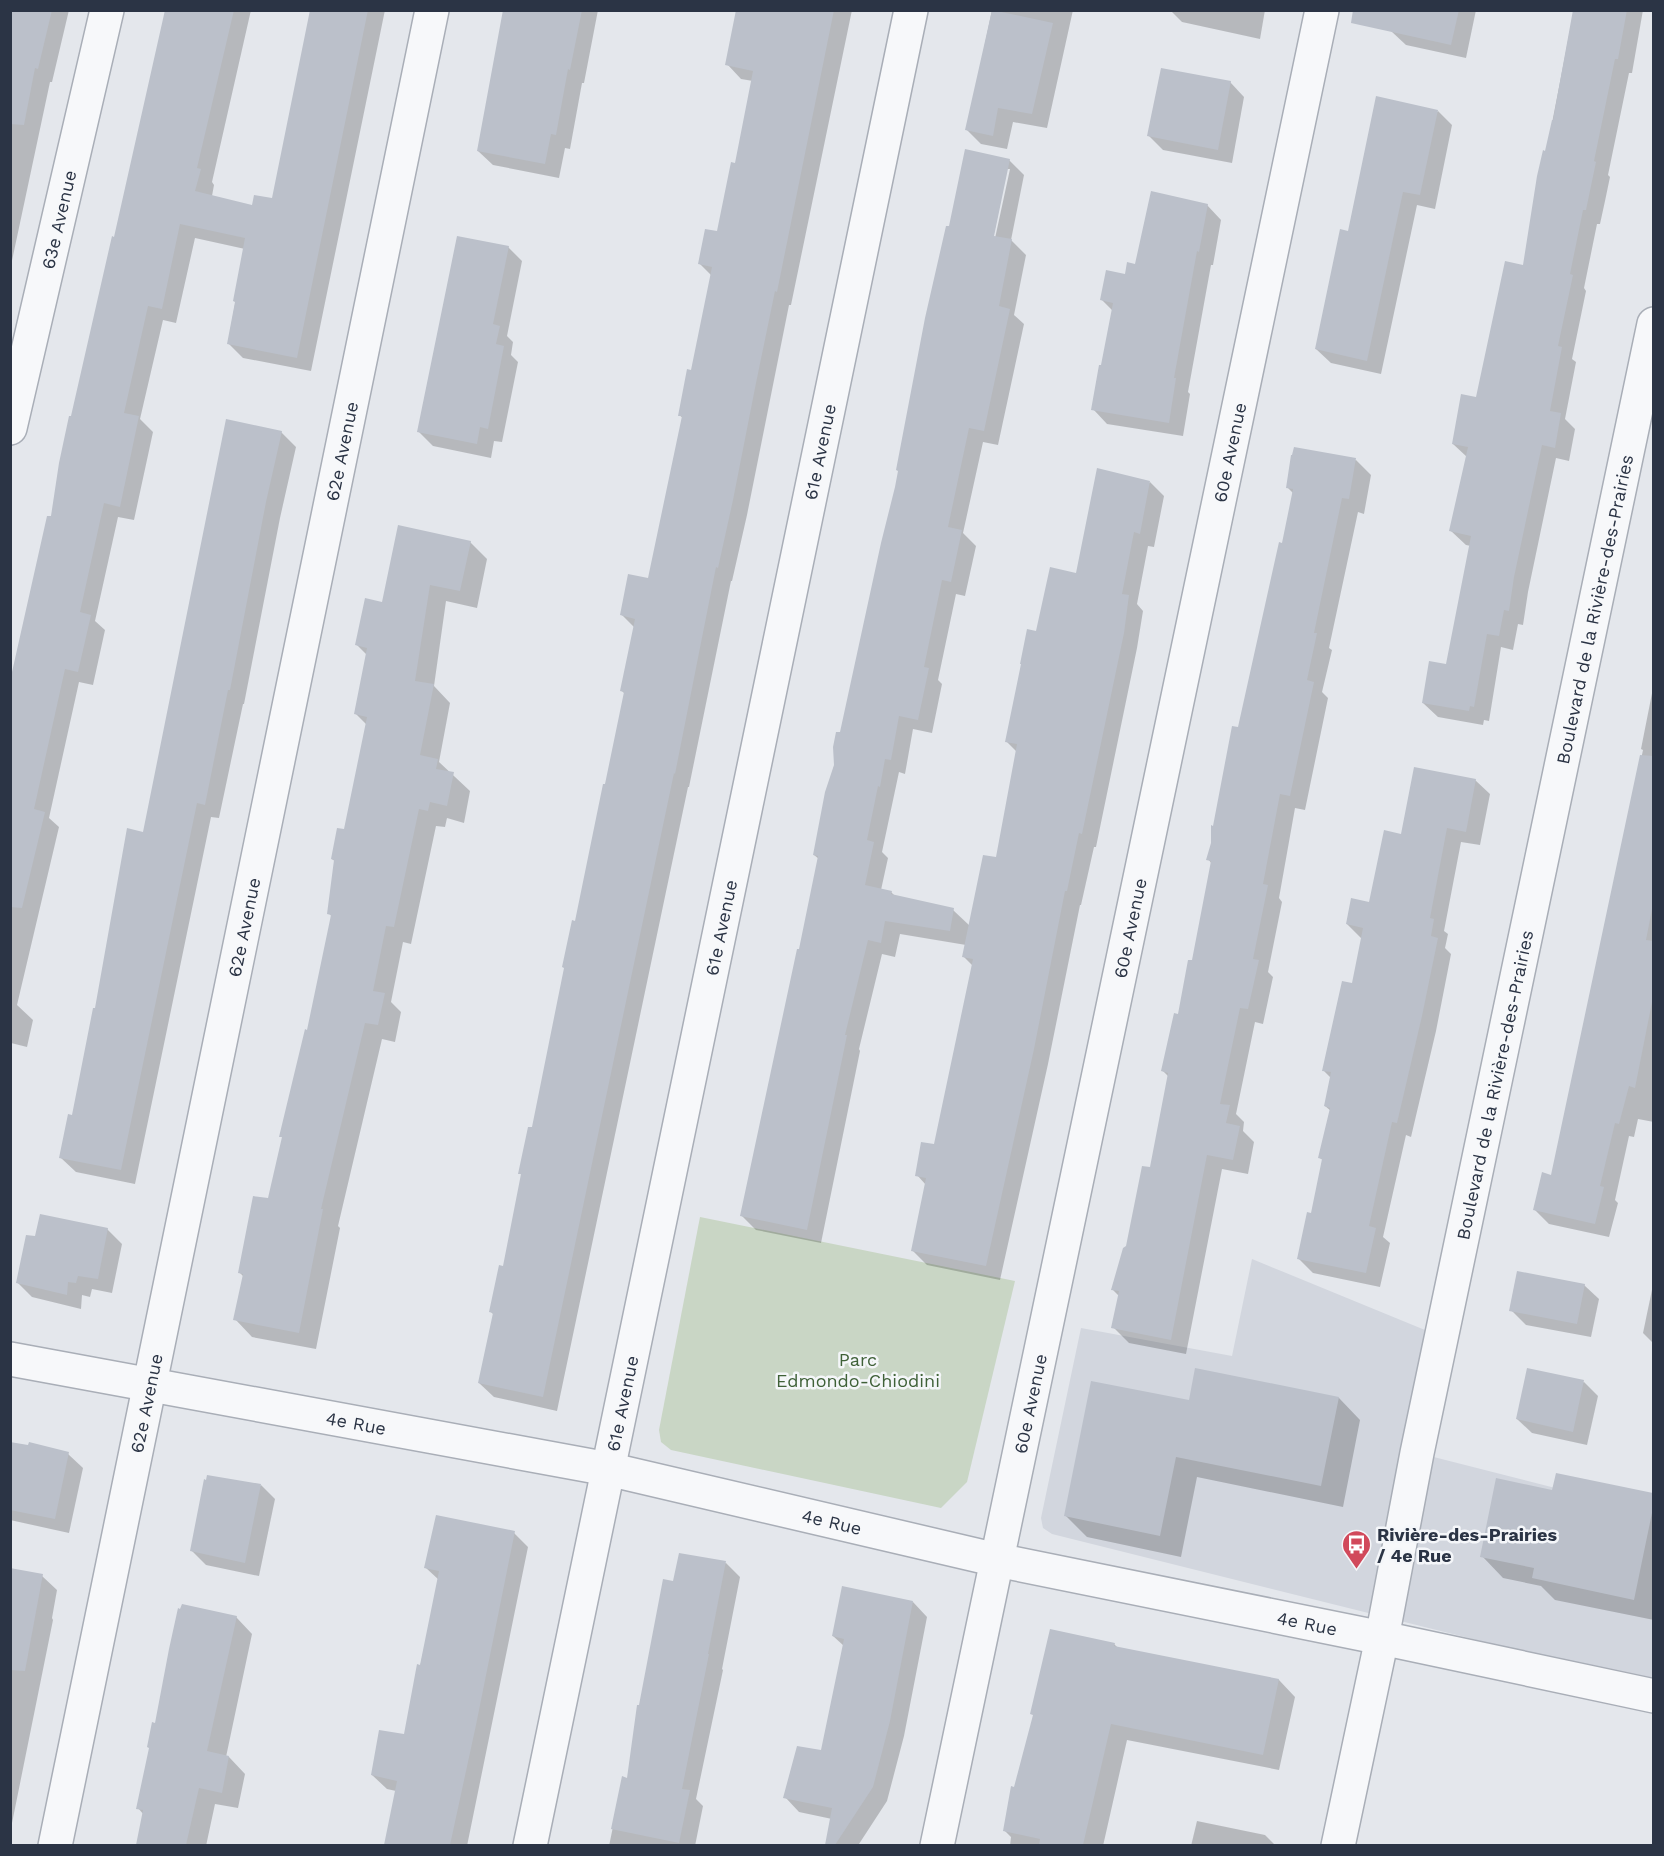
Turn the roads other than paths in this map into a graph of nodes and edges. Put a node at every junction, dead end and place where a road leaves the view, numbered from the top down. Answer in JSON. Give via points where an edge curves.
{"nodes":[{"id":1,"x":107,"y":10,"type":"edge"},
{"id":2,"x":432,"y":10,"type":"edge"},
{"id":3,"x":911,"y":10,"type":"edge"},
{"id":4,"x":1322,"y":10,"type":"edge"},
{"id":5,"x":1653,"y":324,"type":"edge"},
{"id":6,"x":10,"y":429,"type":"edge"},
{"id":7,"x":10,"y":1359,"type":"edge"},
{"id":8,"x":150,"y":1384,"type":"junction"},
{"id":9,"x":608,"y":1469,"type":"junction"},
{"id":10,"x":997,"y":1560,"type":"junction"},
{"id":11,"x":1382,"y":1638,"type":"junction"},
{"id":12,"x":1653,"y":1696,"type":"edge"},
{"id":13,"x":55,"y":1845,"type":"edge"},
{"id":14,"x":530,"y":1845,"type":"edge"},
{"id":15,"x":937,"y":1845,"type":"edge"},
{"id":16,"x":1338,"y":1845,"type":"edge"}],
"edges":[{"from":1,"to":6,"type":"street","name":"63e Avenue"},
{"from":2,"to":8,"type":"street","name":"62e Avenue"},
{"from":3,"to":9,"type":"street","name":"61e Avenue"},
{"from":4,"to":10,"type":"street","name":"60e Avenue"},
{"from":5,"to":11,"type":"street","name":"Boulevard de la Rivière-des-Prairies","via":[[1417,1453]]},
{"from":7,"to":8,"type":"street","name":"4e Rue"},
{"from":8,"to":9,"type":"street","name":"4e Rue"},
{"from":8,"to":13,"type":"street","name":"62e Avenue"},
{"from":9,"to":10,"type":"street","name":"4e Rue"},
{"from":9,"to":14,"type":"street","name":"61e Avenue"},
{"from":10,"to":11,"type":"street","name":"4e Rue"},
{"from":10,"to":15,"type":"street","name":"60e Avenue"},
{"from":11,"to":12,"type":"street","name":"4e Rue"},
{"from":11,"to":16,"type":"street","name":"Boulevard de la Rivière-des-Prairies"}]}
